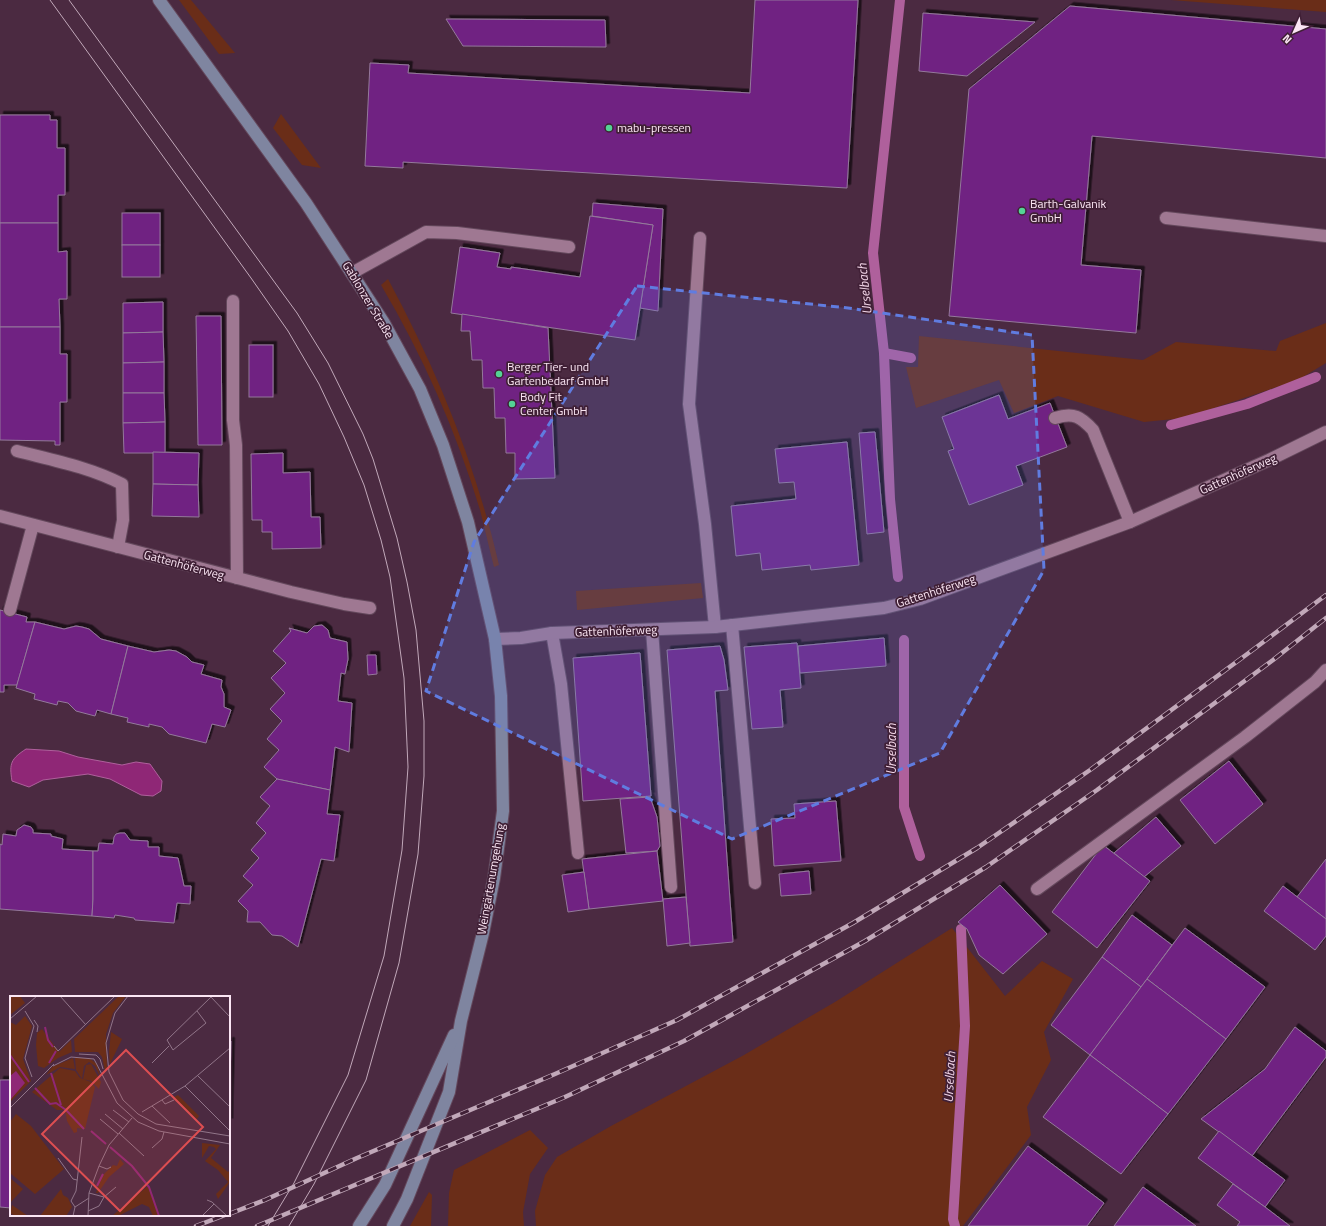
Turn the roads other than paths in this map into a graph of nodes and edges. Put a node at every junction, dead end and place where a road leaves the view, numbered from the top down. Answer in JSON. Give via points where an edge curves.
{"nodes":[{"id":1,"x":159,"y":0,"type":"edge"},
{"id":2,"x":1166,"y":218,"type":"dead end"},
{"id":3,"x":1326,"y":236,"type":"edge"},
{"id":4,"x":700,"y":238,"type":"dead end"},
{"id":5,"x":569,"y":246,"type":"dead end"},
{"id":6,"x":352,"y":273,"type":"junction"},
{"id":7,"x":233,"y":301,"type":"dead end"},
{"id":8,"x":1055,"y":418,"type":"dead end"},
{"id":9,"x":1326,"y":432,"type":"edge"},
{"id":10,"x":17,"y":451,"type":"dead end"},
{"id":11,"x":0,"y":516,"type":"edge"},
{"id":12,"x":1130,"y":522,"type":"junction"},
{"id":13,"x":34,"y":525,"type":"junction"},
{"id":14,"x":118,"y":547,"type":"junction"},
{"id":15,"x":237,"y":578,"type":"junction"},
{"id":16,"x":370,"y":608,"type":"dead end"},
{"id":17,"x":10,"y":610,"type":"dead end"},
{"id":18,"x":732,"y":625,"type":"junction"},
{"id":19,"x":715,"y":627,"type":"junction"},
{"id":20,"x":652,"y":630,"type":"junction"},
{"id":21,"x":552,"y":633,"type":"junction"},
{"id":22,"x":495,"y":639,"type":"junction"},
{"id":23,"x":1326,"y":670,"type":"edge"},
{"id":24,"x":578,"y":853,"type":"dead end"},
{"id":25,"x":755,"y":883,"type":"dead end"},
{"id":26,"x":672,"y":887,"type":"dead end"},
{"id":27,"x":1037,"y":889,"type":"dead end"},
{"id":28,"x":460,"y":1021,"type":"junction"},
{"id":29,"x":359,"y":1226,"type":"edge"},
{"id":30,"x":393,"y":1226,"type":"edge"}],
"edges":[{"from":1,"to":6,"type":"main road","name":"Gablonzer Straße","via":[[306,202]]},
{"from":2,"to":3,"type":"street"},
{"from":4,"to":19,"type":"street","via":[[689,404]]},
{"from":5,"to":6,"type":"street","via":[[457,233],[426,232]]},
{"from":6,"to":22,"type":"main road","name":"Gablonzer Straße","via":[[384,323],[420,390],[443,445],[468,522]]},
{"from":7,"to":15,"type":"street"},
{"from":8,"to":12,"type":"street","via":[[1075,416],[1083,419],[1094,430]]},
{"from":9,"to":12,"type":"street","name":"Gattenhöferweg"},
{"from":10,"to":14,"type":"street","via":[[89,470],[122,484],[123,520]]},
{"from":11,"to":13,"type":"street","name":"Gattenhöferweg"},
{"from":12,"to":18,"type":"street","name":"Gattenhöferweg","via":[[920,600],[884,608]]},
{"from":13,"to":14,"type":"street","name":"Gattenhöferweg"},
{"from":13,"to":17,"type":"street"},
{"from":14,"to":15,"type":"street","name":"Gattenhöferweg"},
{"from":15,"to":16,"type":"street","name":"Gattenhöferweg"},
{"from":18,"to":19,"type":"street","name":"Gattenhöferweg"},
{"from":18,"to":25,"type":"street"},
{"from":19,"to":20,"type":"street","name":"Gattenhöferweg"},
{"from":20,"to":21,"type":"street","name":"Gattenhöferweg"},
{"from":20,"to":26,"type":"street"},
{"from":21,"to":22,"type":"street","name":"Gattenhöferweg"},
{"from":21,"to":24,"type":"street","via":[[561,684]]},
{"from":22,"to":28,"type":"main road","name":"Weingärtenumgehung","via":[[501,696],[503,811],[483,933]]},
{"from":23,"to":27,"type":"street","via":[[1315,682],[1245,736]]},
{"from":28,"to":29,"type":"main road","name":"Weingärtenumgehung","via":[[384,1185]]},
{"from":28,"to":30,"type":"main road","name":"Weingärtenumgehung","via":[[449,1092],[407,1199]]}]}
